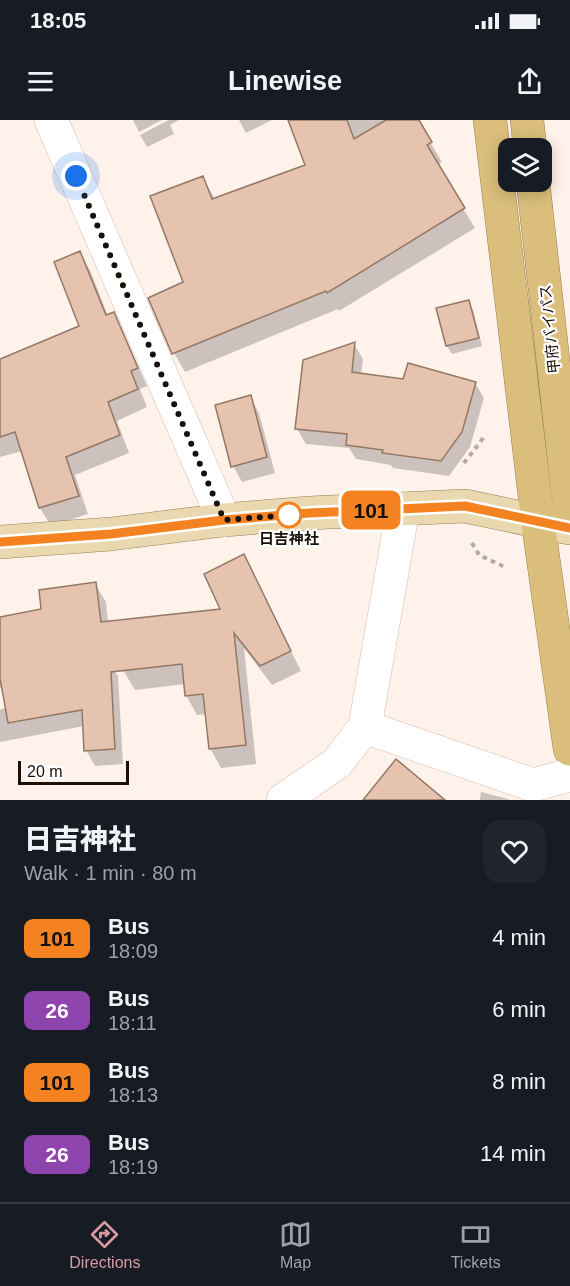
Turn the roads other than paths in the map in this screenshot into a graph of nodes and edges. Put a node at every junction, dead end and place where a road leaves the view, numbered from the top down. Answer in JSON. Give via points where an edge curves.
{"nodes":[{"id":1,"x":51,"y":120,"type":"edge"},
{"id":2,"x":490,"y":120,"type":"edge"},
{"id":3,"x":527,"y":120,"type":"edge"},
{"id":4,"x":529,"y":138,"type":"edge"},
{"id":5,"x":535,"y":192,"type":"edge"},
{"id":6,"x":403,"y":509,"type":"junction"},
{"id":7,"x":570,"y":511,"type":"edge"},
{"id":8,"x":224,"y":520,"type":"junction"},
{"id":9,"x":538,"y":522,"type":"junction"},
{"id":10,"x":570,"y":528,"type":"edge"},
{"id":11,"x":0,"y":542,"type":"edge"},
{"id":12,"x":365,"y":727,"type":"junction"},
{"id":13,"x":570,"y":749,"type":"edge"},
{"id":14,"x":570,"y":775,"type":"edge"},
{"id":15,"x":283,"y":800,"type":"edge"}],
"edges":[{"from":1,"to":8,"type":"street"},
{"from":2,"to":9,"type":"highway"},
{"from":3,"to":4,"type":"highway"},
{"from":5,"to":7,"type":"highway","name":"甲府バイパス"},
{"from":6,"to":8,"type":"main road"},
{"from":6,"to":9,"type":"main road","via":[[465,506]]},
{"from":6,"to":12,"type":"street"},
{"from":8,"to":11,"type":"main road"},
{"from":9,"to":10,"type":"main road"},
{"from":9,"to":13,"type":"highway"},
{"from":12,"to":14,"type":"street","via":[[533,785]]},
{"from":12,"to":15,"type":"street","via":[[337,763]]}]}
